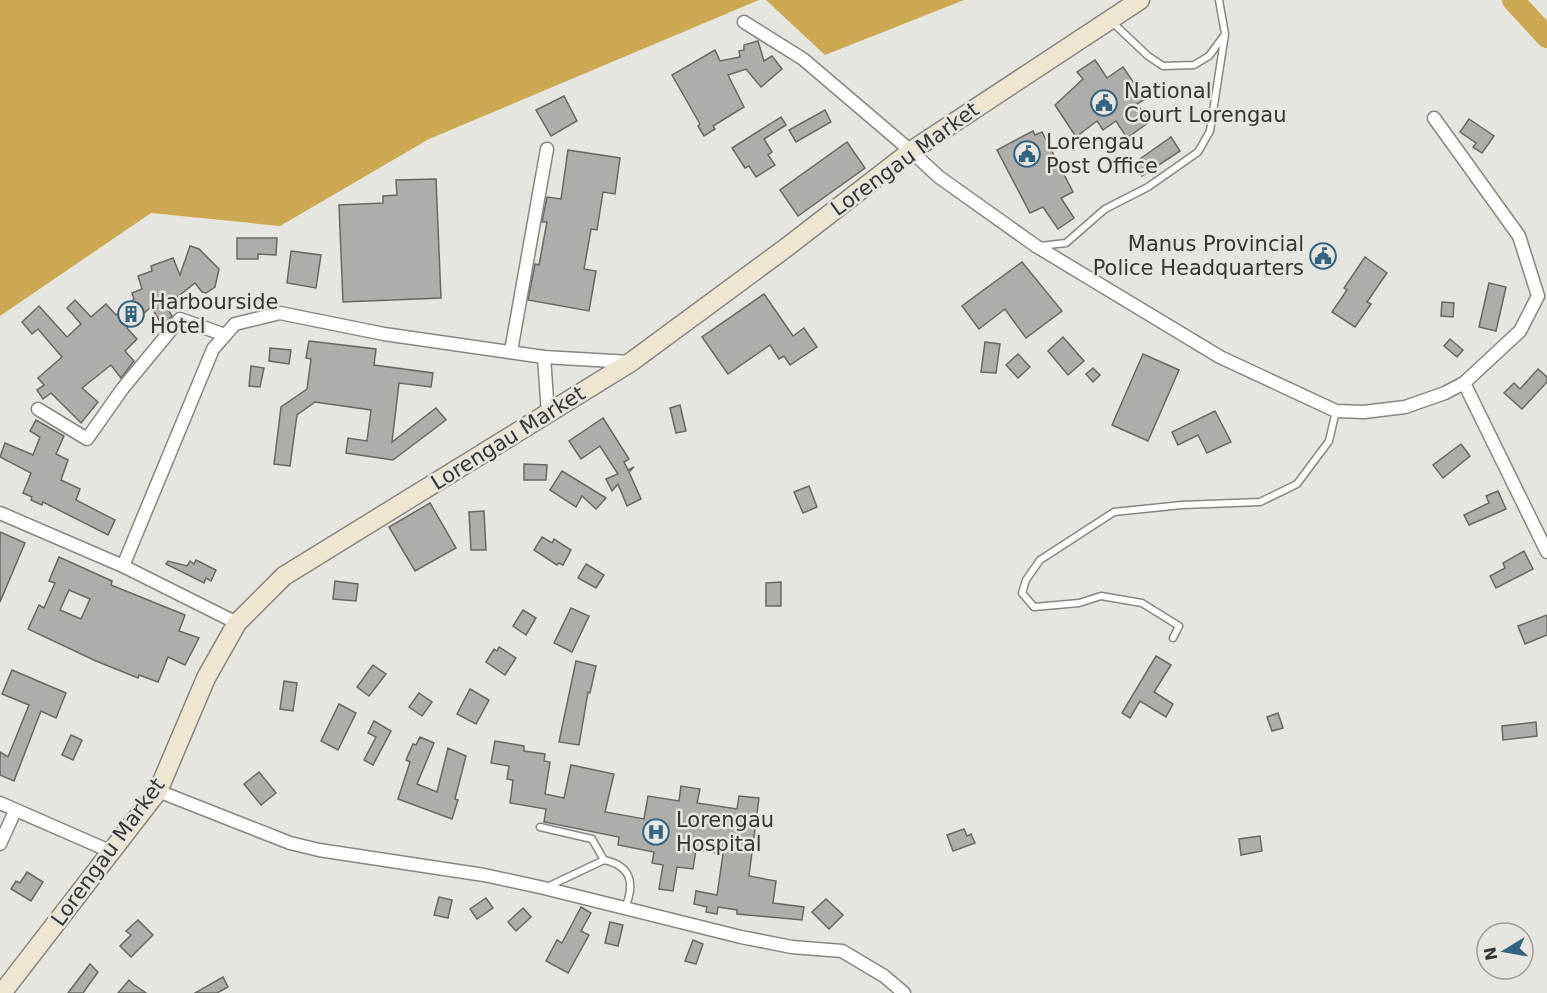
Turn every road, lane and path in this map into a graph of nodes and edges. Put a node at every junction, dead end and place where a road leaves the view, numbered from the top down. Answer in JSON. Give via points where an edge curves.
{"nodes":[{"id":1,"x":1140,"y":0,"type":"edge"},
{"id":2,"x":1219,"y":0,"type":"edge"},
{"id":3,"x":1109,"y":20,"type":"junction"},
{"id":4,"x":744,"y":22,"type":"dead end"},
{"id":5,"x":1225,"y":34,"type":"junction"},
{"id":6,"x":1434,"y":118,"type":"dead end"},
{"id":7,"x":546,"y":149,"type":"dead end"},
{"id":8,"x":911,"y":151,"type":"junction"},
{"id":9,"x":1036,"y":246,"type":"junction"},
{"id":10,"x":225,"y":335,"type":"junction"},
{"id":11,"x":511,"y":351,"type":"junction"},
{"id":12,"x":544,"y":357,"type":"junction"},
{"id":13,"x":631,"y":362,"type":"junction"},
{"id":14,"x":1464,"y":383,"type":"junction"},
{"id":15,"x":38,"y":409,"type":"dead end"},
{"id":16,"x":1336,"y":411,"type":"junction"},
{"id":17,"x":548,"y":414,"type":"junction"},
{"id":18,"x":0,"y":513,"type":"edge"},
{"id":19,"x":1547,"y":552,"type":"edge"},
{"id":20,"x":123,"y":566,"type":"junction"},
{"id":21,"x":237,"y":622,"type":"junction"},
{"id":22,"x":1173,"y":638,"type":"dead end"},
{"id":23,"x":158,"y":791,"type":"junction"},
{"id":24,"x":0,"y":803,"type":"edge"},
{"id":25,"x":15,"y":811,"type":"junction"},
{"id":26,"x":540,"y":827,"type":"dead end"},
{"id":27,"x":0,"y":844,"type":"edge"},
{"id":28,"x":112,"y":852,"type":"junction"},
{"id":29,"x":604,"y":860,"type":"junction"},
{"id":30,"x":544,"y":888,"type":"junction"},
{"id":31,"x":624,"y":909,"type":"junction"},
{"id":32,"x":2,"y":993,"type":"edge"},
{"id":33,"x":904,"y":993,"type":"edge"}],
"edges":[{"from":1,"to":3,"type":"main road","name":"Lorengau Market"},
{"from":2,"to":5,"type":"lane"},
{"from":3,"to":5,"type":"lane","via":[[1163,66],[1194,65],[1209,56]]},
{"from":3,"to":8,"type":"main road","name":"Lorengau Market"},
{"from":4,"to":8,"type":"street","via":[[803,59]]},
{"from":5,"to":9,"type":"lane","via":[[1210,131],[1198,152],[1148,187],[1106,209],[1066,243]]},
{"from":6,"to":14,"type":"street","via":[[1519,236],[1538,296],[1520,331]]},
{"from":7,"to":11,"type":"street"},
{"from":8,"to":9,"type":"street","via":[[939,177]]},
{"from":8,"to":13,"type":"main road","name":"Lorengau Market"},
{"from":9,"to":16,"type":"street","via":[[1220,357]]},
{"from":10,"to":11,"type":"street","via":[[235,324],[280,313],[384,334]]},
{"from":10,"to":15,"type":"street","via":[[180,319],[87,439]]},
{"from":10,"to":20,"type":"street","via":[[213,349]]},
{"from":11,"to":12,"type":"street"},
{"from":12,"to":13,"type":"street"},
{"from":12,"to":17,"type":"street"},
{"from":13,"to":17,"type":"main road","name":"Lorengau Market"},
{"from":14,"to":16,"type":"street","via":[[1405,407]]},
{"from":14,"to":19,"type":"street"},
{"from":16,"to":22,"type":"lane","via":[[1329,441],[1297,484],[1260,502],[1114,512],[1040,560],[1026,580],[1022,593],[1034,607],[1079,603],[1101,596],[1142,603],[1179,626]]},
{"from":17,"to":21,"type":"main road","name":"Lorengau Market","via":[[284,576]]},
{"from":18,"to":20,"type":"street"},
{"from":20,"to":21,"type":"street"},
{"from":21,"to":23,"type":"main road","name":"Lorengau Market","via":[[206,678]]},
{"from":23,"to":28,"type":"main road","name":"Lorengau Market"},
{"from":23,"to":30,"type":"street","via":[[290,843]]},
{"from":24,"to":25,"type":"street"},
{"from":25,"to":27,"type":"street"},
{"from":25,"to":28,"type":"street"},
{"from":26,"to":29,"type":"lane","via":[[592,839]]},
{"from":28,"to":32,"type":"main road","name":"Lorengau Market"},
{"from":29,"to":30,"type":"lane"},
{"from":29,"to":31,"type":"lane","via":[[620,866],[629,879],[631,892]]},
{"from":30,"to":31,"type":"street"},
{"from":31,"to":33,"type":"street","via":[[792,947],[842,951]]}]}
